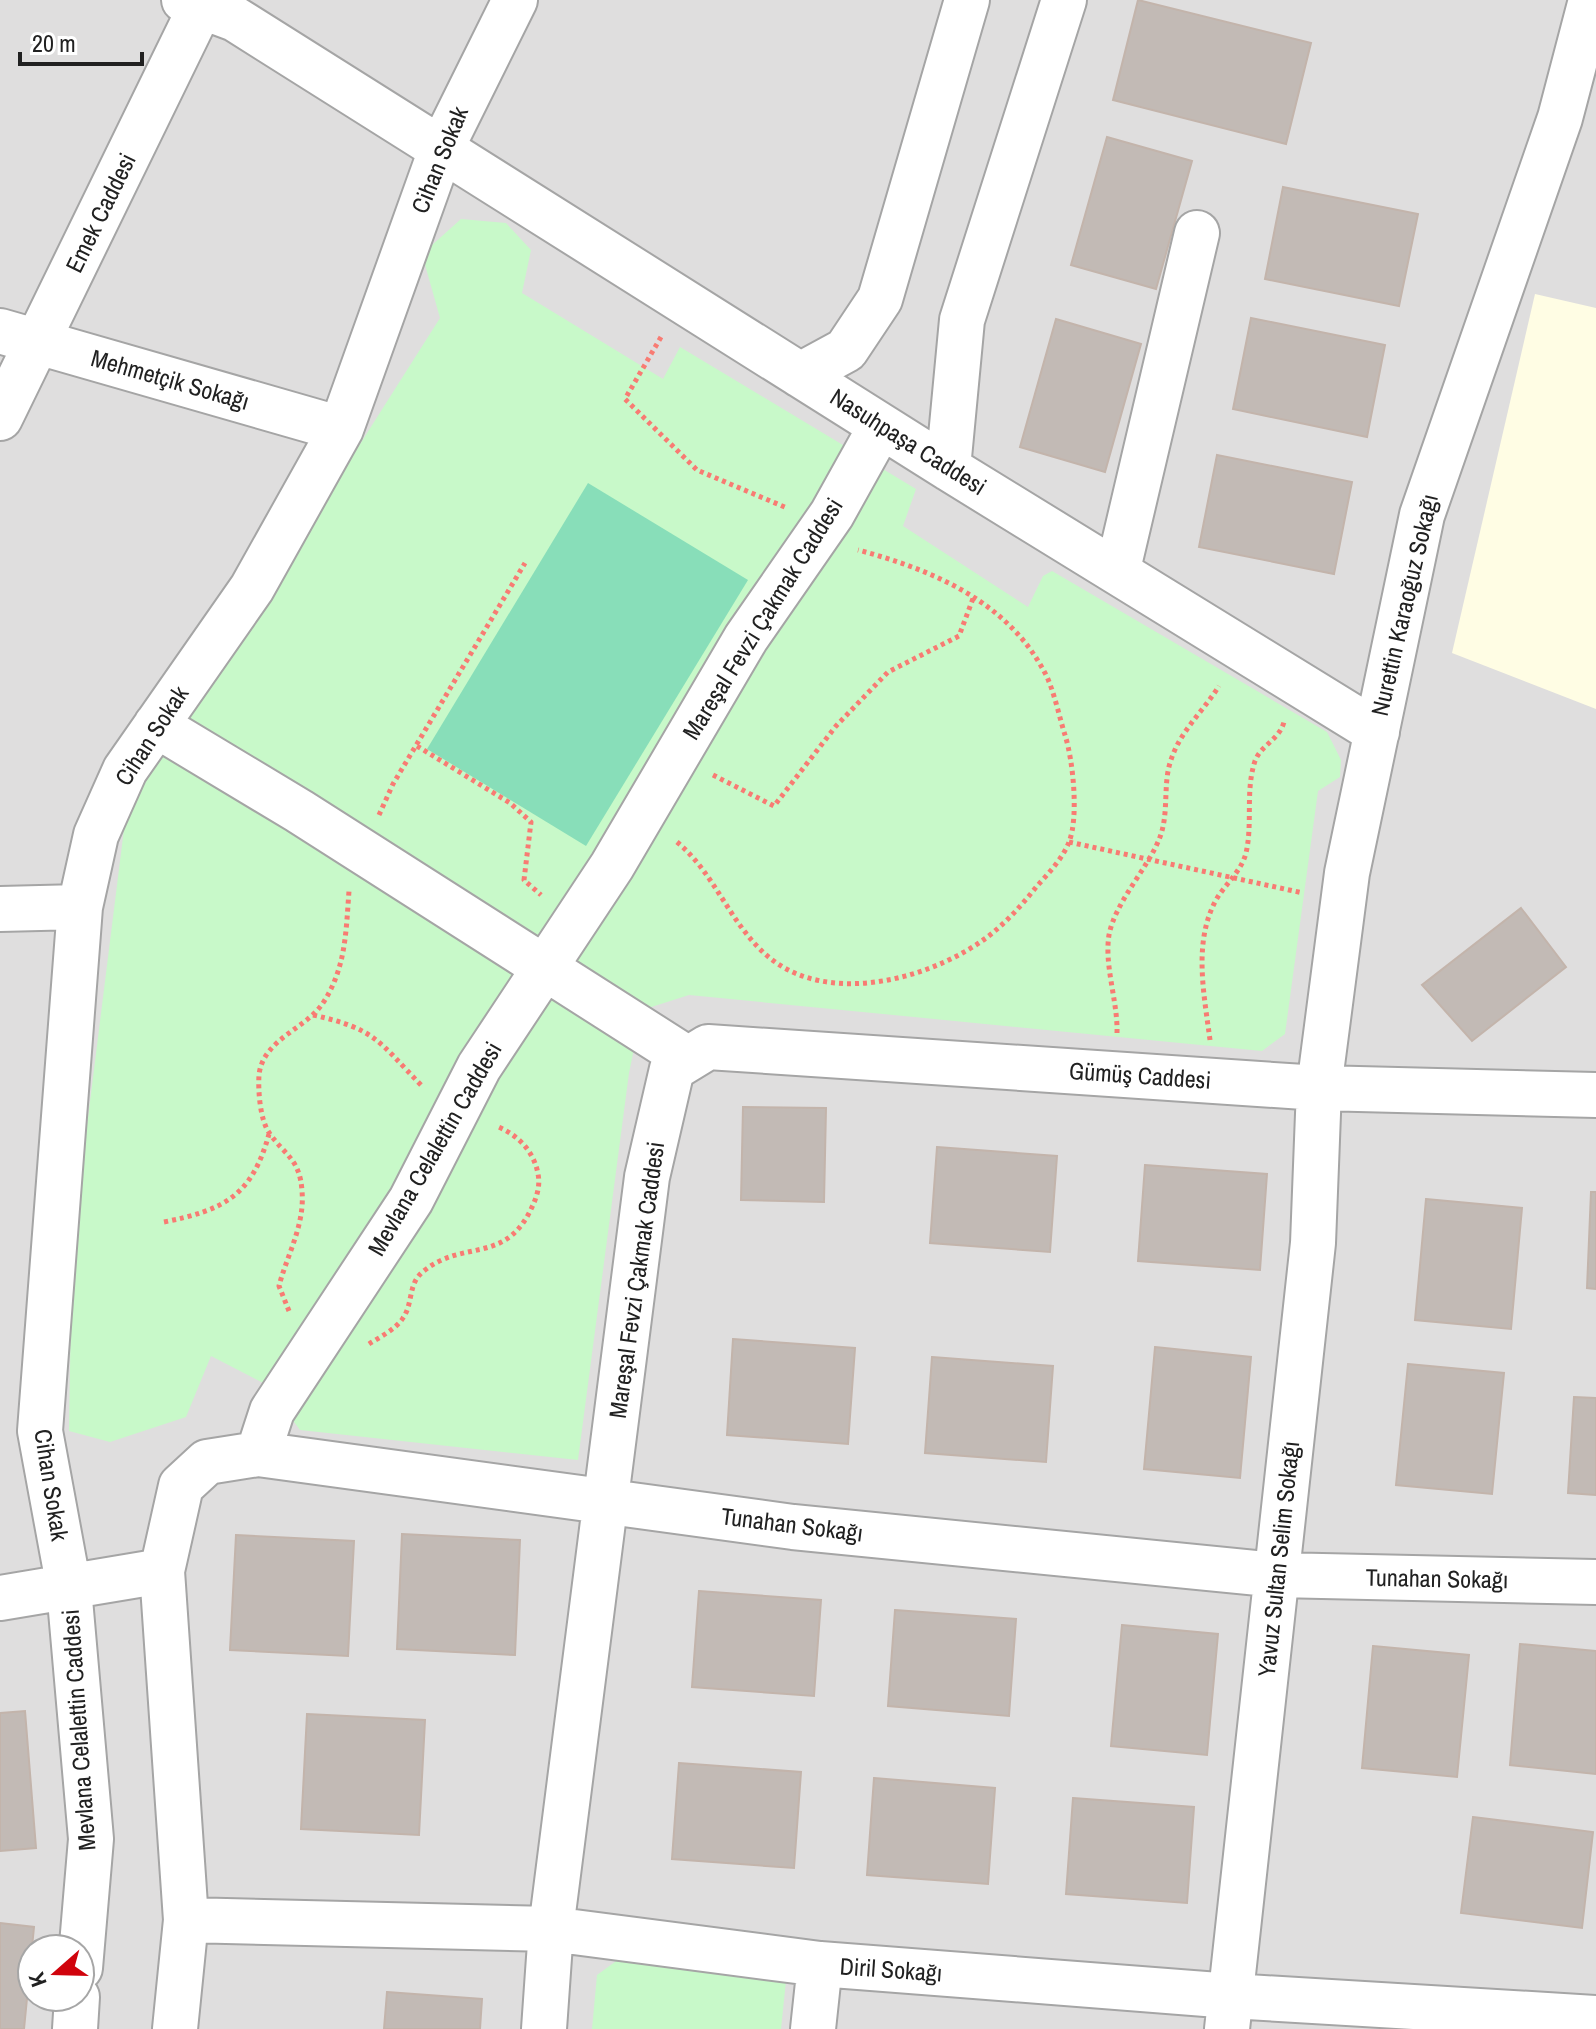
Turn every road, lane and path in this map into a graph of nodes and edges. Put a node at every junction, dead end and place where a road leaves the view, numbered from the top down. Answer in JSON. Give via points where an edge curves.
{"nodes":[{"id":1,"x":515,"y":0,"type":"edge"},
{"id":2,"x":967,"y":0,"type":"edge"},
{"id":3,"x":1064,"y":0,"type":"edge"},
{"id":4,"x":1591,"y":0,"type":"edge"},
{"id":5,"x":196,"y":2,"type":"edge"},
{"id":6,"x":442,"y":147,"type":"junction"},
{"id":7,"x":1197,"y":233,"type":"dead end"},
{"id":8,"x":680,"y":299,"type":"junction"},
{"id":9,"x":19,"y":336,"type":"edge"},
{"id":10,"x":800,"y":375,"type":"junction"},
{"id":11,"x":0,"y":418,"type":"edge"},
{"id":12,"x":881,"y":426,"type":"junction"},
{"id":13,"x":341,"y":429,"type":"junction"},
{"id":14,"x":948,"y":468,"type":"junction"},
{"id":15,"x":820,"y":530,"type":"junction"},
{"id":16,"x":525,"y":563,"type":"dead end"},
{"id":17,"x":1118,"y":569,"type":"junction"},
{"id":18,"x":974,"y":596,"type":"junction"},
{"id":19,"x":1239,"y":645,"type":"junction"},
{"id":20,"x":1295,"y":680,"type":"junction"},
{"id":21,"x":164,"y":730,"type":"junction"},
{"id":22,"x":1377,"y":732,"type":"junction"},
{"id":23,"x":417,"y":746,"type":"junction"},
{"id":24,"x":677,"y":756,"type":"junction"},
{"id":25,"x":641,"y":816,"type":"junction"},
{"id":26,"x":1069,"y":842,"type":"junction"},
{"id":27,"x":357,"y":849,"type":"junction"},
{"id":28,"x":1145,"y":860,"type":"junction"},
{"id":29,"x":1233,"y":879,"type":"junction"},
{"id":30,"x":1344,"y":901,"type":"junction"},
{"id":31,"x":80,"y":907,"type":"junction"},
{"id":32,"x":0,"y":909,"type":"edge"},
{"id":33,"x":574,"y":924,"type":"junction"},
{"id":34,"x":545,"y":969,"type":"junction"},
{"id":35,"x":313,"y":1015,"type":"junction"},
{"id":36,"x":688,"y":1059,"type":"junction"},
{"id":37,"x":1116,"y":1074,"type":"junction"},
{"id":38,"x":1215,"y":1081,"type":"junction"},
{"id":39,"x":1319,"y":1088,"type":"junction"},
{"id":40,"x":1596,"y":1095,"type":"edge"},
{"id":41,"x":455,"y":1110,"type":"junction"},
{"id":42,"x":269,"y":1134,"type":"junction"},
{"id":43,"x":164,"y":1222,"type":"dead end"},
{"id":44,"x":315,"y":1342,"type":"junction"},
{"id":45,"x":258,"y":1454,"type":"junction"},
{"id":46,"x":607,"y":1501,"type":"junction"},
{"id":47,"x":162,"y":1571,"type":"junction"},
{"id":48,"x":1277,"y":1575,"type":"junction"},
{"id":49,"x":1596,"y":1582,"type":"edge"},
{"id":50,"x":69,"y":1588,"type":"junction"},
{"id":51,"x":0,"y":1598,"type":"edge"},
{"id":52,"x":186,"y":1920,"type":"junction"},
{"id":53,"x":551,"y":1929,"type":"junction"},
{"id":54,"x":83,"y":1933,"type":"edge"},
{"id":55,"x":820,"y":1964,"type":"junction"},
{"id":56,"x":1229,"y":2013,"type":"edge"},
{"id":57,"x":1596,"y":2018,"type":"edge"},
{"id":58,"x":175,"y":2029,"type":"edge"},
{"id":59,"x":544,"y":2029,"type":"edge"},
{"id":60,"x":813,"y":2029,"type":"edge"}],
"edges":[{"from":1,"to":6,"type":"street","name":"Cihan Sokak"},
{"from":2,"to":10,"type":"street","via":[[880,299],[846,350]]},
{"from":3,"to":14,"type":"street","via":[[962,320]]},
{"from":4,"to":22,"type":"street","name":"Nurettin Karaoğuz Sokağı","via":[[1560,118],[1422,515]]},
{"from":5,"to":6,"type":"street","name":"Nasuhpaşa Caddesi","via":[[235,19]]},
{"from":5,"to":9,"type":"street","name":"Emek Caddesi"},
{"from":6,"to":8,"type":"street","name":"Nasuhpaşa Caddesi"},
{"from":6,"to":13,"type":"street","name":"Cihan Sokak"},
{"from":7,"to":17,"type":"street"},
{"from":8,"to":10,"type":"street","name":"Nasuhpaşa Caddesi"},
{"from":8,"to":15,"type":"path","via":[[625,399],[697,470]]},
{"from":9,"to":11,"type":"street","name":"Emek Caddesi"},
{"from":9,"to":13,"type":"street","name":"Mehmetçik Sokağı"},
{"from":10,"to":12,"type":"street","name":"Nasuhpaşa Caddesi"},
{"from":12,"to":14,"type":"street","name":"Nasuhpaşa Caddesi"},
{"from":12,"to":15,"type":"street","name":"Mareşal Fevzi Çakmak Caddesi"},
{"from":13,"to":21,"type":"street","name":"Cihan Sokak"},
{"from":14,"to":17,"type":"street","name":"Nasuhpaşa Caddesi"},
{"from":15,"to":18,"type":"path","via":[[924,570]]},
{"from":15,"to":24,"type":"street","name":"Mareşal Fevzi Çakmak Caddesi","via":[[746,638]]},
{"from":16,"to":23,"type":"path"},
{"from":17,"to":19,"type":"street","name":"Nasuhpaşa Caddesi"},
{"from":18,"to":24,"type":"path","via":[[959,636],[888,672],[836,726],[774,806]]},
{"from":18,"to":26,"type":"path","via":[[1016,632],[1047,677],[1073,758]]},
{"from":19,"to":20,"type":"street","name":"Nasuhpaşa Caddesi"},
{"from":19,"to":28,"type":"path","via":[[1208,703],[1179,737],[1169,767],[1160,838]]},
{"from":20,"to":22,"type":"street","name":"Nasuhpaşa Caddesi"},
{"from":20,"to":29,"type":"path","via":[[1280,735],[1256,758],[1249,796],[1250,835]]},
{"from":21,"to":27,"type":"street"},
{"from":21,"to":31,"type":"street","name":"Cihan Sokak","via":[[125,770],[96,835]]},
{"from":22,"to":30,"type":"street","name":"Nurettin Karaoğuz Sokağı"},
{"from":23,"to":27,"type":"path"},
{"from":23,"to":33,"type":"path","via":[[510,803],[531,822],[524,880]]},
{"from":24,"to":25,"type":"street","name":"Mareşal Fevzi Çakmak Caddesi"},
{"from":25,"to":26,"type":"path","via":[[680,845],[759,952],[798,974],[837,983],[898,977],[985,939],[1015,913]]},
{"from":25,"to":33,"type":"street","name":"Mareşal Fevzi Çakmak Caddesi"},
{"from":26,"to":28,"type":"path"},
{"from":27,"to":34,"type":"street"},
{"from":27,"to":35,"type":"path","via":[[340,971]]},
{"from":28,"to":29,"type":"path"},
{"from":28,"to":37,"type":"path","via":[[1109,936],[1118,1007]]},
{"from":29,"to":30,"type":"path"},
{"from":29,"to":38,"type":"path","via":[[1217,897],[1206,923],[1202,959]]},
{"from":30,"to":39,"type":"street","name":"Nurettin Karaoğuz Sokağı"},
{"from":31,"to":32,"type":"street"},
{"from":31,"to":50,"type":"street","name":"Cihan Sokak","via":[[40,1431]]},
{"from":33,"to":34,"type":"street","name":"Mareşal Fevzi Çakmak Caddesi"},
{"from":34,"to":36,"type":"street"},
{"from":34,"to":41,"type":"street","name":"Mevlana Celalettin Caddesi"},
{"from":35,"to":41,"type":"path","via":[[370,1032],[424,1088]]},
{"from":35,"to":42,"type":"path","via":[[263,1060],[260,1094]]},
{"from":36,"to":37,"type":"street","name":"Gümüş Caddesi","via":[[708,1047]]},
{"from":36,"to":46,"type":"street","name":"Mareşal Fevzi Çakmak Caddesi","via":[[672,1069],[647,1177]]},
{"from":37,"to":38,"type":"street","name":"Gümüş Caddesi"},
{"from":38,"to":39,"type":"street","name":"Gümüş Caddesi"},
{"from":39,"to":40,"type":"street","name":"Gümüş Caddesi"},
{"from":39,"to":48,"type":"street","name":"Yavuz Sultan Selim Sokağı","via":[[1313,1243]]},
{"from":41,"to":44,"type":"street","name":"Mevlana Celalettin Caddesi","via":[[411,1200]]},
{"from":41,"to":44,"type":"path","via":[[515,1135],[537,1167],[540,1182],[518,1233],[424,1270],[414,1281],[404,1317],[362,1348],[346,1351]]},
{"from":42,"to":43,"type":"path","via":[[256,1172],[227,1203],[206,1214]]},
{"from":42,"to":44,"type":"path","via":[[289,1152],[302,1191],[299,1228],[279,1286],[289,1311]]},
{"from":44,"to":45,"type":"street","name":"Mevlana Celalettin Caddesi","via":[[272,1411]]},
{"from":45,"to":46,"type":"street","name":"Tunahan Sokağı"},
{"from":45,"to":47,"type":"street","name":"Tunahan Sokağı","via":[[207,1462],[181,1486]]},
{"from":46,"to":48,"type":"street","name":"Tunahan Sokağı","via":[[793,1527]]},
{"from":46,"to":53,"type":"street","name":"Mareşal Fevzi Çakmak Caddesi"},
{"from":47,"to":50,"type":"street"},
{"from":47,"to":52,"type":"street","name":"Tunahan Sokağı"},
{"from":48,"to":49,"type":"street","name":"Tunahan Sokağı"},
{"from":48,"to":56,"type":"street","name":"Yavuz Sultan Selim Sokağı"},
{"from":50,"to":51,"type":"street"},
{"from":50,"to":54,"type":"street","name":"Mevlana Celalettin Caddesi","via":[[91,1839]]},
{"from":52,"to":53,"type":"street","name":"Diril Sokağı"},
{"from":52,"to":58,"type":"street","name":"Tunahan Sokağı"},
{"from":53,"to":55,"type":"street","name":"Diril Sokağı"},
{"from":53,"to":59,"type":"street","name":"Mareşal Fevzi Çakmak Caddesi"},
{"from":55,"to":56,"type":"street","name":"Diril Sokağı"},
{"from":55,"to":60,"type":"street"},
{"from":56,"to":57,"type":"street","name":"Diril Sokağı"}]}
